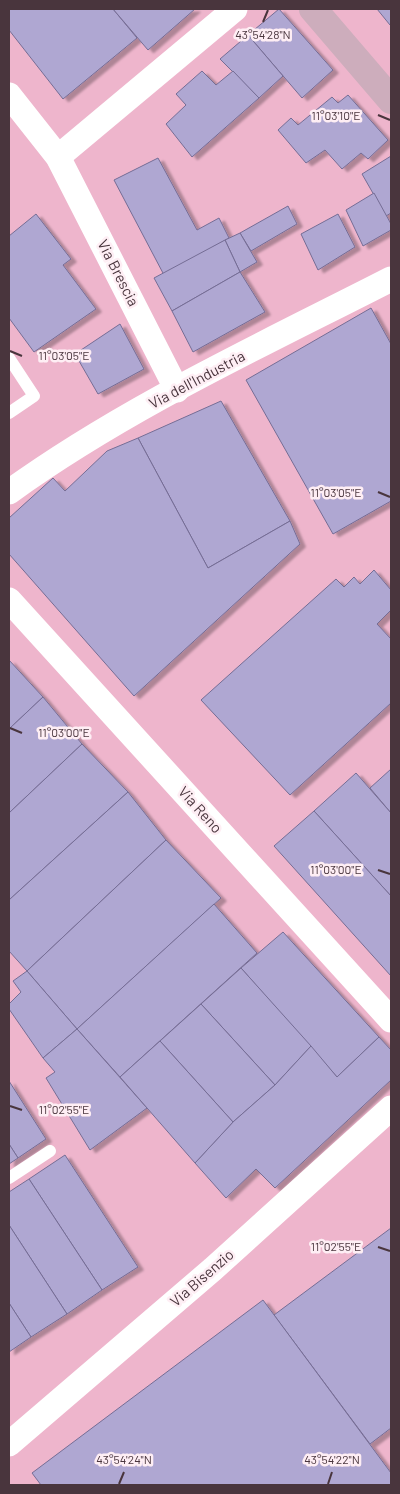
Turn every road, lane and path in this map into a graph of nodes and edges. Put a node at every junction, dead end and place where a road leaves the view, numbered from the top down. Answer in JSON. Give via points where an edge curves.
{"nodes":[{"id":1,"x":235,"y":9,"type":"edge"},
{"id":2,"x":313,"y":9,"type":"edge"},
{"id":3,"x":9,"y":95,"type":"edge"},
{"id":4,"x":391,"y":100,"type":"edge"},
{"id":5,"x":58,"y":157,"type":"junction"},
{"id":6,"x":391,"y":279,"type":"edge"},
{"id":7,"x":9,"y":358,"type":"edge"},
{"id":8,"x":177,"y":390,"type":"junction"},
{"id":9,"x":9,"y":414,"type":"edge"},
{"id":10,"x":9,"y":492,"type":"edge"},
{"id":11,"x":9,"y":600,"type":"edge"},
{"id":12,"x":391,"y":1020,"type":"edge"},
{"id":13,"x":391,"y":1108,"type":"edge"},
{"id":14,"x":50,"y":1151,"type":"dead end"},
{"id":15,"x":9,"y":1178,"type":"edge"},
{"id":16,"x":9,"y":1444,"type":"edge"}],
"edges":[{"from":1,"to":5,"type":"street"},
{"from":2,"to":4,"type":"street"},
{"from":3,"to":5,"type":"street","name":"Via Brescia"},
{"from":5,"to":8,"type":"street","name":"Via Brescia"},
{"from":6,"to":8,"type":"street","name":"Via dell'Industria"},
{"from":7,"to":9,"type":"lane","via":[[34,396]]},
{"from":8,"to":10,"type":"street","name":"Via dell'Industria","via":[[48,464]]},
{"from":11,"to":12,"type":"street","name":"Via Reno"},
{"from":13,"to":16,"type":"street","name":"Via Bisenzio","via":[[213,1269]]},
{"from":14,"to":15,"type":"lane"}]}
